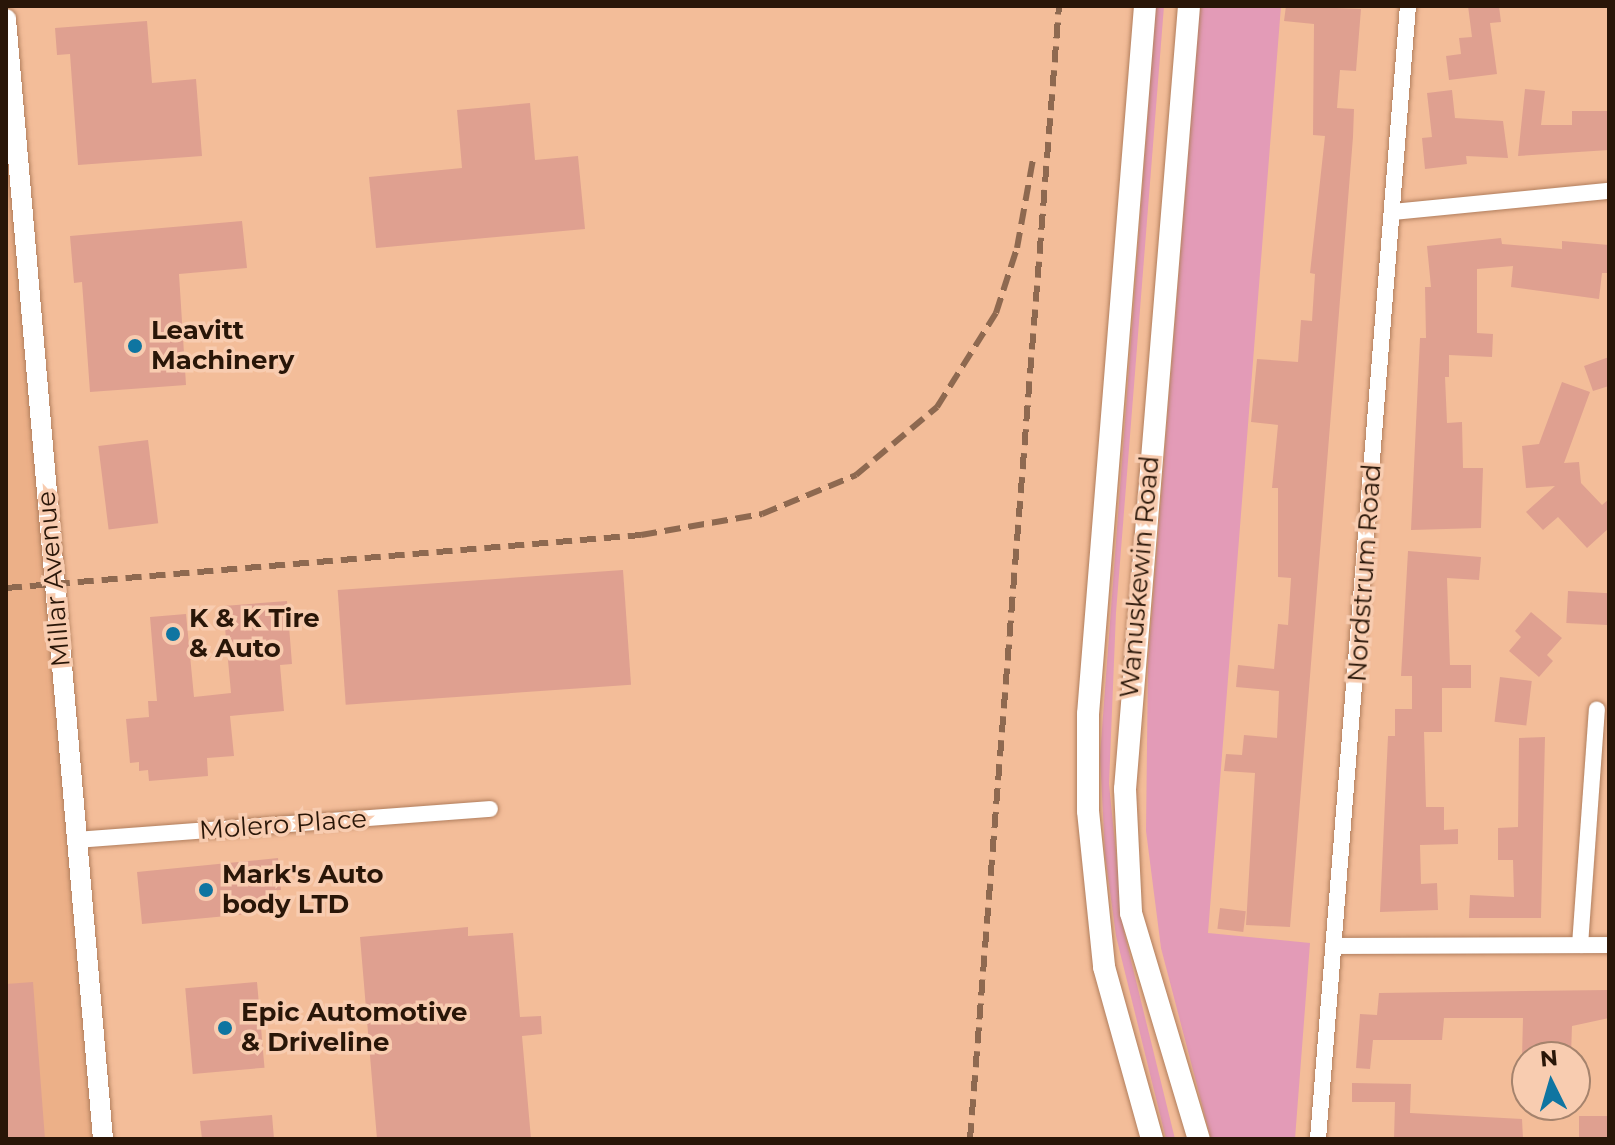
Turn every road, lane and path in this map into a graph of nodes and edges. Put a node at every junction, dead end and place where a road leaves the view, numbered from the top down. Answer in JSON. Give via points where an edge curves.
{"nodes":[{"id":1,"x":1145,"y":6,"type":"edge"},
{"id":2,"x":1189,"y":6,"type":"edge"},
{"id":3,"x":1408,"y":6,"type":"edge"},
{"id":4,"x":6,"y":19,"type":"edge"},
{"id":5,"x":1609,"y":191,"type":"edge"},
{"id":6,"x":1393,"y":212,"type":"junction"},
{"id":7,"x":1597,"y":710,"type":"dead end"},
{"id":8,"x":490,"y":809,"type":"dead end"},
{"id":9,"x":77,"y":840,"type":"junction"},
{"id":10,"x":1580,"y":945,"type":"junction"},
{"id":11,"x":1609,"y":945,"type":"edge"},
{"id":12,"x":1336,"y":946,"type":"junction"},
{"id":13,"x":103,"y":1139,"type":"edge"},
{"id":14,"x":1152,"y":1139,"type":"edge"},
{"id":15,"x":1199,"y":1139,"type":"edge"},
{"id":16,"x":1318,"y":1139,"type":"edge"}],
"edges":[{"from":1,"to":14,"type":"main road","name":"Wanuskewin Road","via":[[1088,714],[1088,811],[1104,967]]},
{"from":2,"to":15,"type":"main road","name":"Wanuskewin Road","via":[[1125,789],[1131,913]]},
{"from":3,"to":6,"type":"street","name":"Nordstrum Road"},
{"from":4,"to":9,"type":"street","name":"Millar Avenue"},
{"from":5,"to":6,"type":"street"},
{"from":6,"to":12,"type":"street","name":"Nordstrum Road"},
{"from":7,"to":10,"type":"street"},
{"from":8,"to":9,"type":"street","name":"Molero Place"},
{"from":9,"to":13,"type":"street","name":"Millar Avenue"},
{"from":10,"to":11,"type":"street"},
{"from":10,"to":12,"type":"street"},
{"from":12,"to":16,"type":"street","name":"Nordstrum Road"}]}
